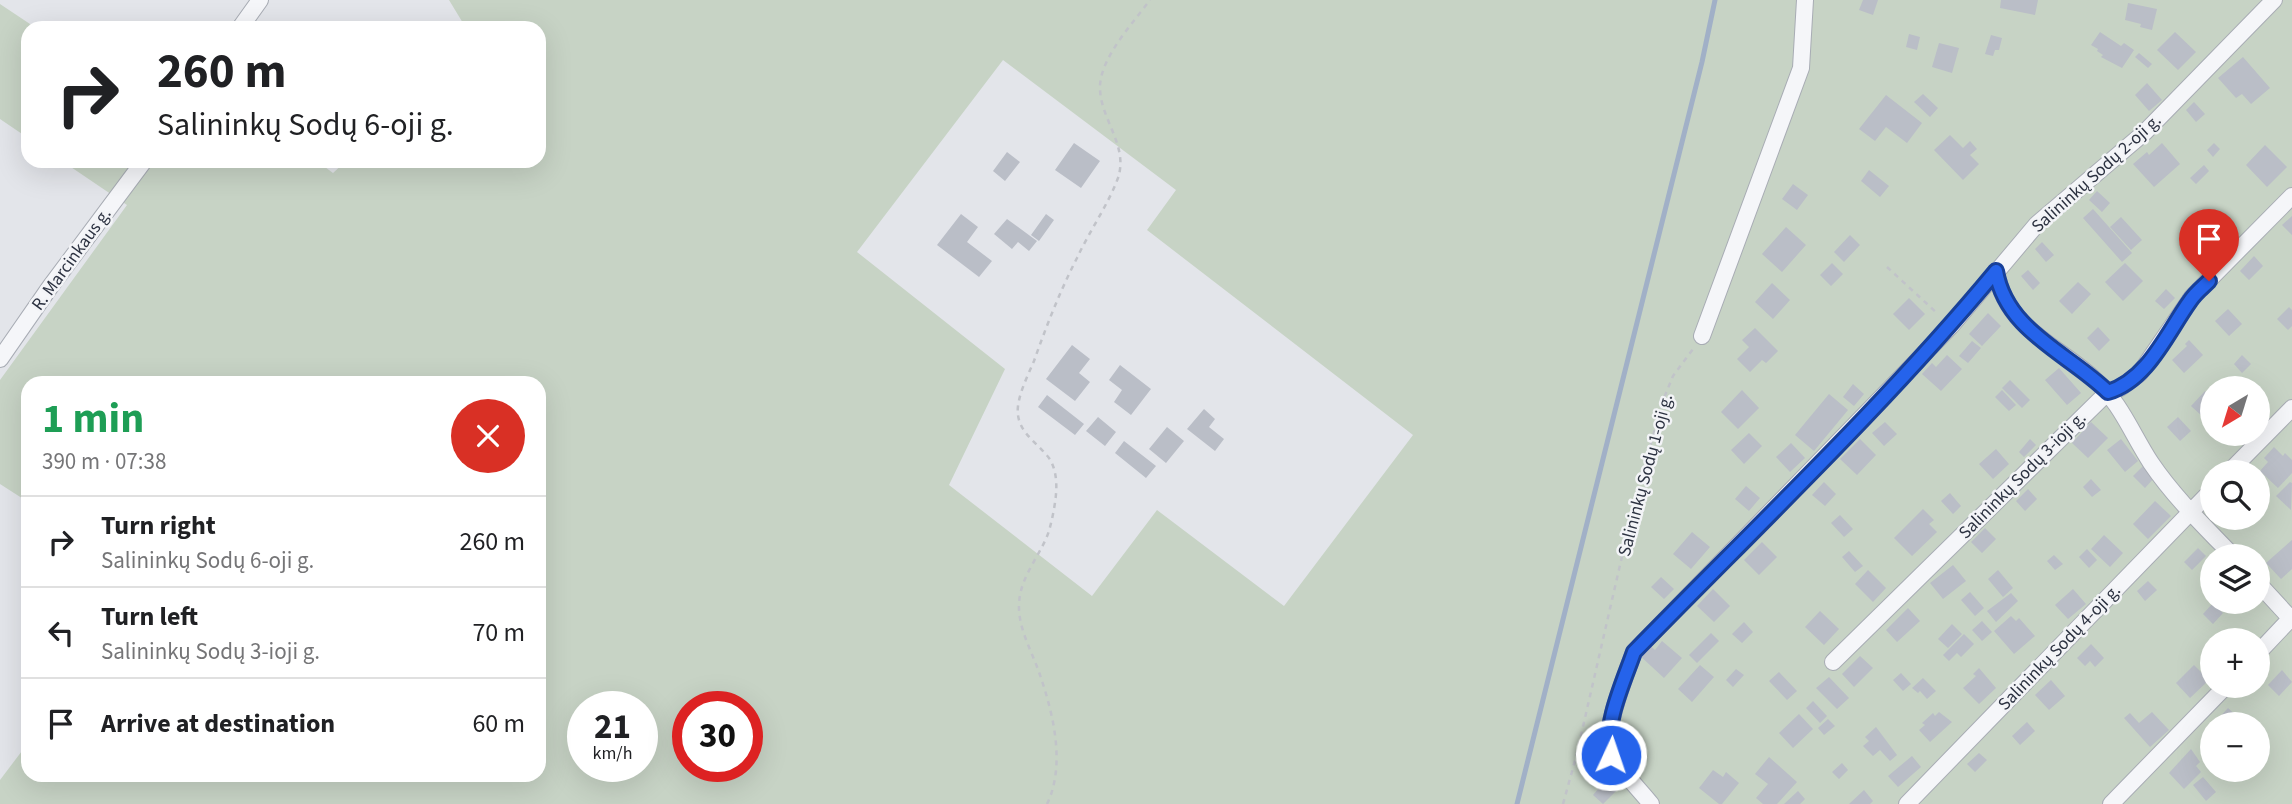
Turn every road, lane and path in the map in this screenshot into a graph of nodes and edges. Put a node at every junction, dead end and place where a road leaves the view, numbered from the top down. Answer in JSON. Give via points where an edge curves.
{"nodes":[{"id":1,"x":260,"y":0,"type":"edge"},
{"id":2,"x":1150,"y":0,"type":"edge"},
{"id":3,"x":1804,"y":0,"type":"edge"},
{"id":4,"x":2274,"y":0,"type":"edge"},
{"id":5,"x":245,"y":21,"type":"edge"},
{"id":6,"x":139,"y":168,"type":"edge"},
{"id":7,"x":2292,"y":196,"type":"edge"},
{"id":8,"x":1887,"y":267,"type":"dead end"},
{"id":9,"x":1996,"y":271,"type":"junction"},
{"id":10,"x":1951,"y":326,"type":"junction"},
{"id":11,"x":1702,"y":336,"type":"joint"},
{"id":12,"x":0,"y":359,"type":"edge"},
{"id":13,"x":2108,"y":392,"type":"junction"},
{"id":14,"x":2292,"y":408,"type":"edge"},
{"id":15,"x":2241,"y":460,"type":"edge"},
{"id":16,"x":2200,"y":503,"type":"edge"},
{"id":17,"x":2191,"y":512,"type":"junction"},
{"id":18,"x":2221,"y":544,"type":"edge"},
{"id":19,"x":2270,"y":596,"type":"edge"},
{"id":20,"x":2292,"y":619,"type":"edge"},
{"id":21,"x":2270,"y":641,"type":"edge"},
{"id":22,"x":1833,"y":662,"type":"dead end"},
{"id":23,"x":2213,"y":698,"type":"edge"},
{"id":24,"x":1048,"y":804,"type":"edge"},
{"id":25,"x":1563,"y":804,"type":"edge"},
{"id":26,"x":1651,"y":804,"type":"edge"},
{"id":27,"x":1907,"y":804,"type":"edge"},
{"id":28,"x":2111,"y":804,"type":"edge"}],
"edges":[{"from":1,"to":5,"type":"street"},
{"from":2,"to":24,"type":"path","via":[[1105,62],[1100,86],[1119,144],[1119,176],[1075,261],[1018,404],[1024,432],[1051,460],[1055,473],[1049,532],[1029,566],[1018,603],[1023,634],[1052,719],[1056,778]]},
{"from":3,"to":11,"type":"street","via":[[1801,68]]},
{"from":4,"to":9,"type":"street","name":"Salininkų Sodų 2-oji g.","via":[[2145,132],[2037,224]]},
{"from":6,"to":12,"type":"street","name":"R. Marcinkaus g."},
{"from":7,"to":13,"type":"street","name":"Salininkų Sodų 3-ioji g.","via":[[2192,298],[2140,373]]},
{"from":8,"to":10,"type":"path"},
{"from":9,"to":10,"type":"street","name":"Salininkų Sodų 2-oji g."},
{"from":9,"to":13,"type":"street","via":[[2004,299],[2022,323]]},
{"from":10,"to":26,"type":"street","name":"Salininkų Sodų 2-oji g.","via":[[1634,652],[1607,742],[1611,755]]},
{"from":11,"to":25,"type":"path","name":"Salininkų Sodų 1-oji g.","via":[[1673,376],[1660,411]]},
{"from":13,"to":17,"type":"street","via":[[2153,465]]},
{"from":13,"to":22,"type":"street","name":"Salininkų Sodų 3-ioji g."},
{"from":14,"to":15,"type":"street"},
{"from":16,"to":17,"type":"street","name":"Salininkų Sodų 4-oji g."},
{"from":17,"to":18,"type":"street"},
{"from":17,"to":27,"type":"street","name":"Salininkų Sodų 4-oji g."},
{"from":19,"to":20,"type":"street"},
{"from":20,"to":21,"type":"street"},
{"from":23,"to":28,"type":"street"}]}
